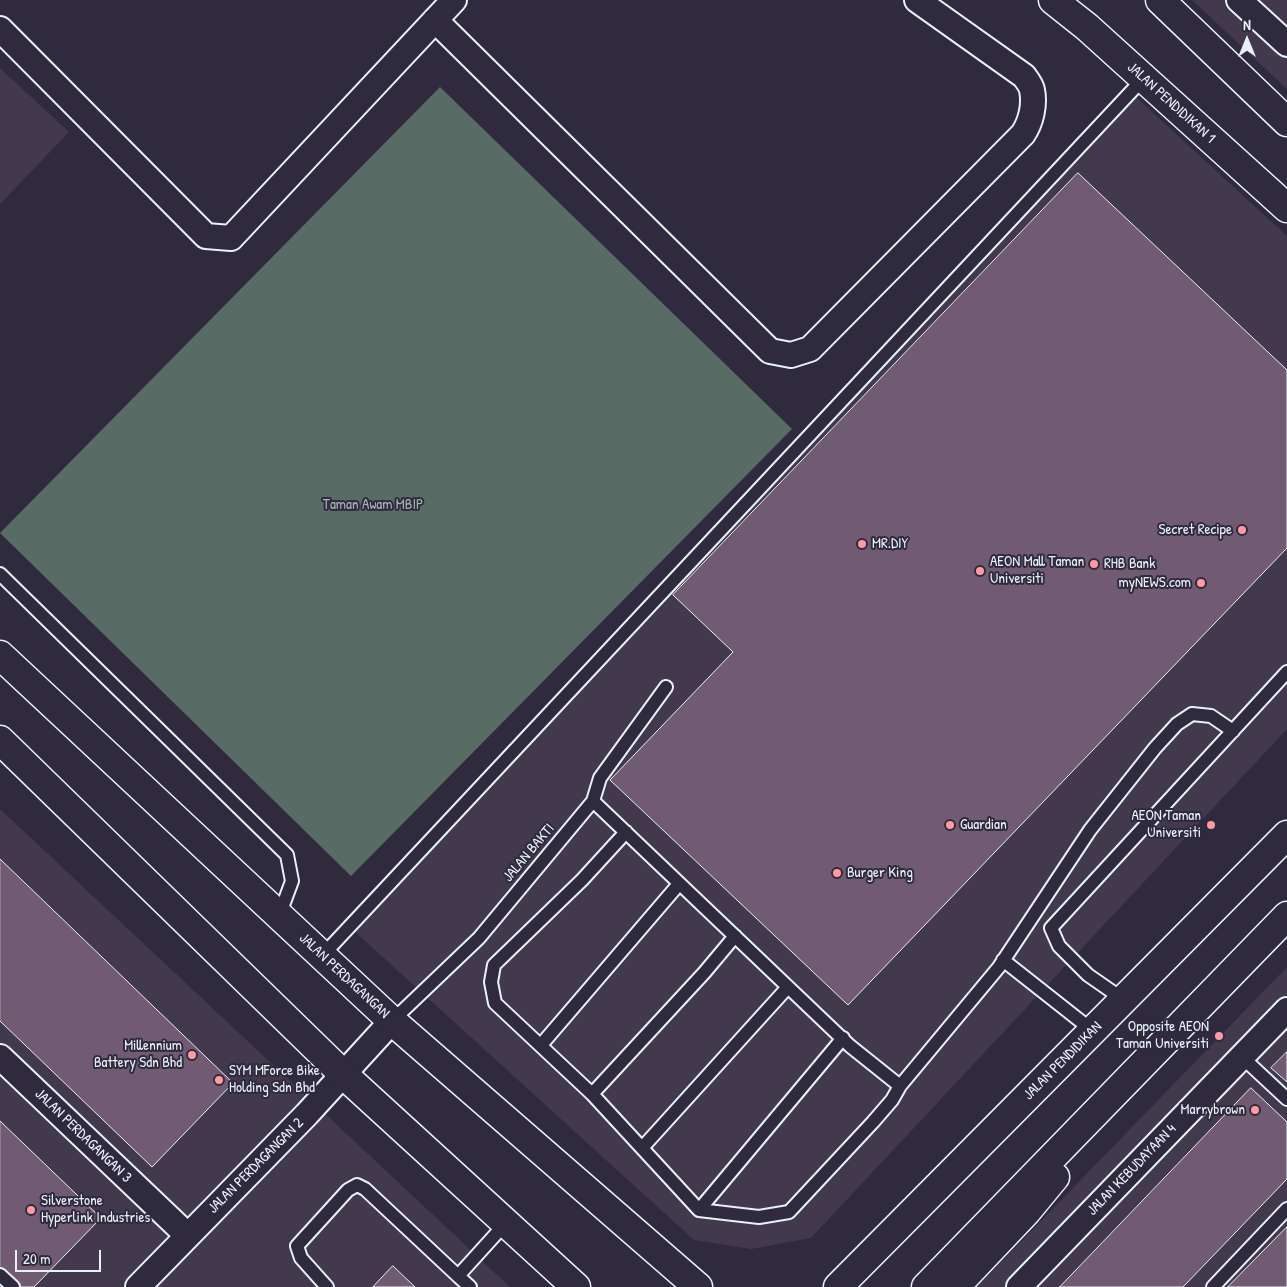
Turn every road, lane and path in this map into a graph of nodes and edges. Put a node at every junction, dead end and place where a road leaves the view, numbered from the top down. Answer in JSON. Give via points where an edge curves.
{"nodes":[{"id":1,"x":454,"y":0,"type":"edge"},
{"id":2,"x":917,"y":0,"type":"edge"},
{"id":3,"x":1160,"y":0,"type":"edge"},
{"id":4,"x":1239,"y":0,"type":"edge"},
{"id":5,"x":1059,"y":2,"type":"edge"},
{"id":6,"x":435,"y":20,"type":"junction"},
{"id":7,"x":0,"y":30,"type":"edge"},
{"id":8,"x":1287,"y":44,"type":"edge"},
{"id":9,"x":1143,"y":79,"type":"junction"},
{"id":10,"x":1287,"y":122,"type":"edge"},
{"id":11,"x":1287,"y":208,"type":"edge"},
{"id":12,"x":0,"y":574,"type":"edge"},
{"id":13,"x":0,"y":655,"type":"edge"},
{"id":14,"x":1287,"y":672,"type":"edge"},
{"id":15,"x":666,"y":688,"type":"dead end"},
{"id":16,"x":1233,"y":731,"type":"junction"},
{"id":17,"x":0,"y":740,"type":"edge"},
{"id":18,"x":593,"y":801,"type":"junction"},
{"id":19,"x":626,"y":832,"type":"junction"},
{"id":20,"x":1287,"y":835,"type":"edge"},
{"id":21,"x":679,"y":884,"type":"junction"},
{"id":22,"x":279,"y":916,"type":"junction"},
{"id":23,"x":1287,"y":916,"type":"edge"},
{"id":24,"x":735,"y":936,"type":"junction"},
{"id":25,"x":322,"y":956,"type":"junction"},
{"id":26,"x":1003,"y":960,"type":"junction"},
{"id":27,"x":788,"y":987,"type":"junction"},
{"id":28,"x":1124,"y":1000,"type":"junction"},
{"id":29,"x":1287,"y":1010,"type":"edge"},
{"id":30,"x":392,"y":1021,"type":"junction"},
{"id":31,"x":1093,"y":1031,"type":"junction"},
{"id":32,"x":843,"y":1038,"type":"junction"},
{"id":33,"x":541,"y":1045,"type":"junction"},
{"id":34,"x":0,"y":1057,"type":"edge"},
{"id":35,"x":1242,"y":1057,"type":"junction"},
{"id":36,"x":1140,"y":1067,"type":"junction"},
{"id":37,"x":344,"y":1075,"type":"junction"},
{"id":38,"x":900,"y":1086,"type":"junction"},
{"id":39,"x":592,"y":1094,"type":"junction"},
{"id":40,"x":1287,"y":1099,"type":"edge"},
{"id":41,"x":642,"y":1148,"type":"junction"},
{"id":42,"x":1287,"y":1209,"type":"edge"},
{"id":43,"x":699,"y":1210,"type":"junction"},
{"id":44,"x":506,"y":1223,"type":"junction"},
{"id":45,"x":187,"y":1235,"type":"junction"},
{"id":46,"x":0,"y":1275,"type":"edge"},
{"id":47,"x":458,"y":1276,"type":"junction"},
{"id":48,"x":13,"y":1287,"type":"edge"},
{"id":49,"x":138,"y":1287,"type":"edge"},
{"id":50,"x":326,"y":1287,"type":"edge"},
{"id":51,"x":470,"y":1287,"type":"edge"},
{"id":52,"x":576,"y":1287,"type":"edge"},
{"id":53,"x":698,"y":1287,"type":"edge"},
{"id":54,"x":838,"y":1287,"type":"edge"},
{"id":55,"x":926,"y":1287,"type":"edge"},
{"id":56,"x":955,"y":1287,"type":"edge"},
{"id":57,"x":1019,"y":1287,"type":"edge"},
{"id":58,"x":1213,"y":1287,"type":"edge"}],
"edges":[{"from":1,"to":6,"type":"street"},
{"from":2,"to":6,"type":"street","via":[[1024,76],[1032,88],[1029,124],[1023,134],[810,349],[791,355],[770,351]]},
{"from":3,"to":10,"type":"main road"},
{"from":4,"to":8,"type":"street"},
{"from":5,"to":9,"type":"main road","name":"JALAN PENDIDIKAN 1"},
{"from":6,"to":7,"type":"street","via":[[231,238],[206,236]]},
{"from":9,"to":11,"type":"main road","name":"JALAN PENDIDIKAN 1"},
{"from":9,"to":25,"type":"lane"},
{"from":12,"to":22,"type":"lane","via":[[287,855],[292,881]]},
{"from":13,"to":22,"type":"main road","name":"JALAN PERDAGANGAN"},
{"from":14,"to":16,"type":"lane"},
{"from":15,"to":18,"type":"lane","name":"JALAN BAKTI","via":[[600,778]]},
{"from":16,"to":26,"type":"lane","via":[[1211,716],[1192,714],[1177,724],[1090,830]]},
{"from":16,"to":28,"type":"lane","via":[[1050,928],[1059,946],[1088,975]]},
{"from":17,"to":37,"type":"main road"},
{"from":18,"to":19,"type":"lane"},
{"from":18,"to":30,"type":"lane","name":"JALAN BAKTI","via":[[479,938]]},
{"from":19,"to":21,"type":"lane"},
{"from":19,"to":33,"type":"lane","via":[[582,880],[494,965],[491,982],[495,1003]]},
{"from":20,"to":28,"type":"main road","name":"JALAN PENDIDIKAN"},
{"from":21,"to":24,"type":"lane"},
{"from":21,"to":33,"type":"lane"},
{"from":22,"to":25,"type":"main road","name":"JALAN PERDAGANGAN"},
{"from":23,"to":36,"type":"main road"},
{"from":24,"to":27,"type":"lane"},
{"from":24,"to":39,"type":"lane"},
{"from":25,"to":30,"type":"main road","name":"JALAN PERDAGANGAN"},
{"from":26,"to":31,"type":"lane"},
{"from":26,"to":38,"type":"lane"},
{"from":27,"to":32,"type":"lane"},
{"from":27,"to":41,"type":"lane"},
{"from":28,"to":31,"type":"main road","name":"JALAN PENDIDIKAN"},
{"from":29,"to":35,"type":"street","name":"JALAN KEBUDAYAAN 4"},
{"from":30,"to":37,"type":"street","name":"JALAN PERDAGANGAN 2"},
{"from":30,"to":53,"type":"main road","name":"JALAN PERDAGANGAN"},
{"from":31,"to":54,"type":"main road","name":"JALAN PENDIDIKAN"},
{"from":32,"to":38,"type":"lane"},
{"from":32,"to":43,"type":"lane"},
{"from":33,"to":39,"type":"lane"},
{"from":34,"to":45,"type":"street","name":"JALAN PERDAGANGAN 3"},
{"from":35,"to":40,"type":"lane"},
{"from":35,"to":57,"type":"street","name":"JALAN KEBUDAYAAN 4"},
{"from":36,"to":55,"type":"main road"},
{"from":36,"to":56,"type":"main road","via":[[1027,1211]]},
{"from":37,"to":44,"type":"main road"},
{"from":37,"to":45,"type":"street","name":"JALAN PERDAGANGAN 2"},
{"from":38,"to":43,"type":"lane","via":[[874,1122],[789,1212],[759,1217]]},
{"from":39,"to":41,"type":"lane"},
{"from":41,"to":43,"type":"lane"},
{"from":42,"to":58,"type":"lane"},
{"from":44,"to":47,"type":"lane"},
{"from":44,"to":52,"type":"main road"},
{"from":45,"to":49,"type":"street","name":"JALAN PERDAGANGAN 2"},
{"from":46,"to":48,"type":"lane"},
{"from":47,"to":50,"type":"lane","via":[[365,1188],[357,1185],[348,1190],[296,1246],[301,1258]]},
{"from":47,"to":51,"type":"lane"}]}
